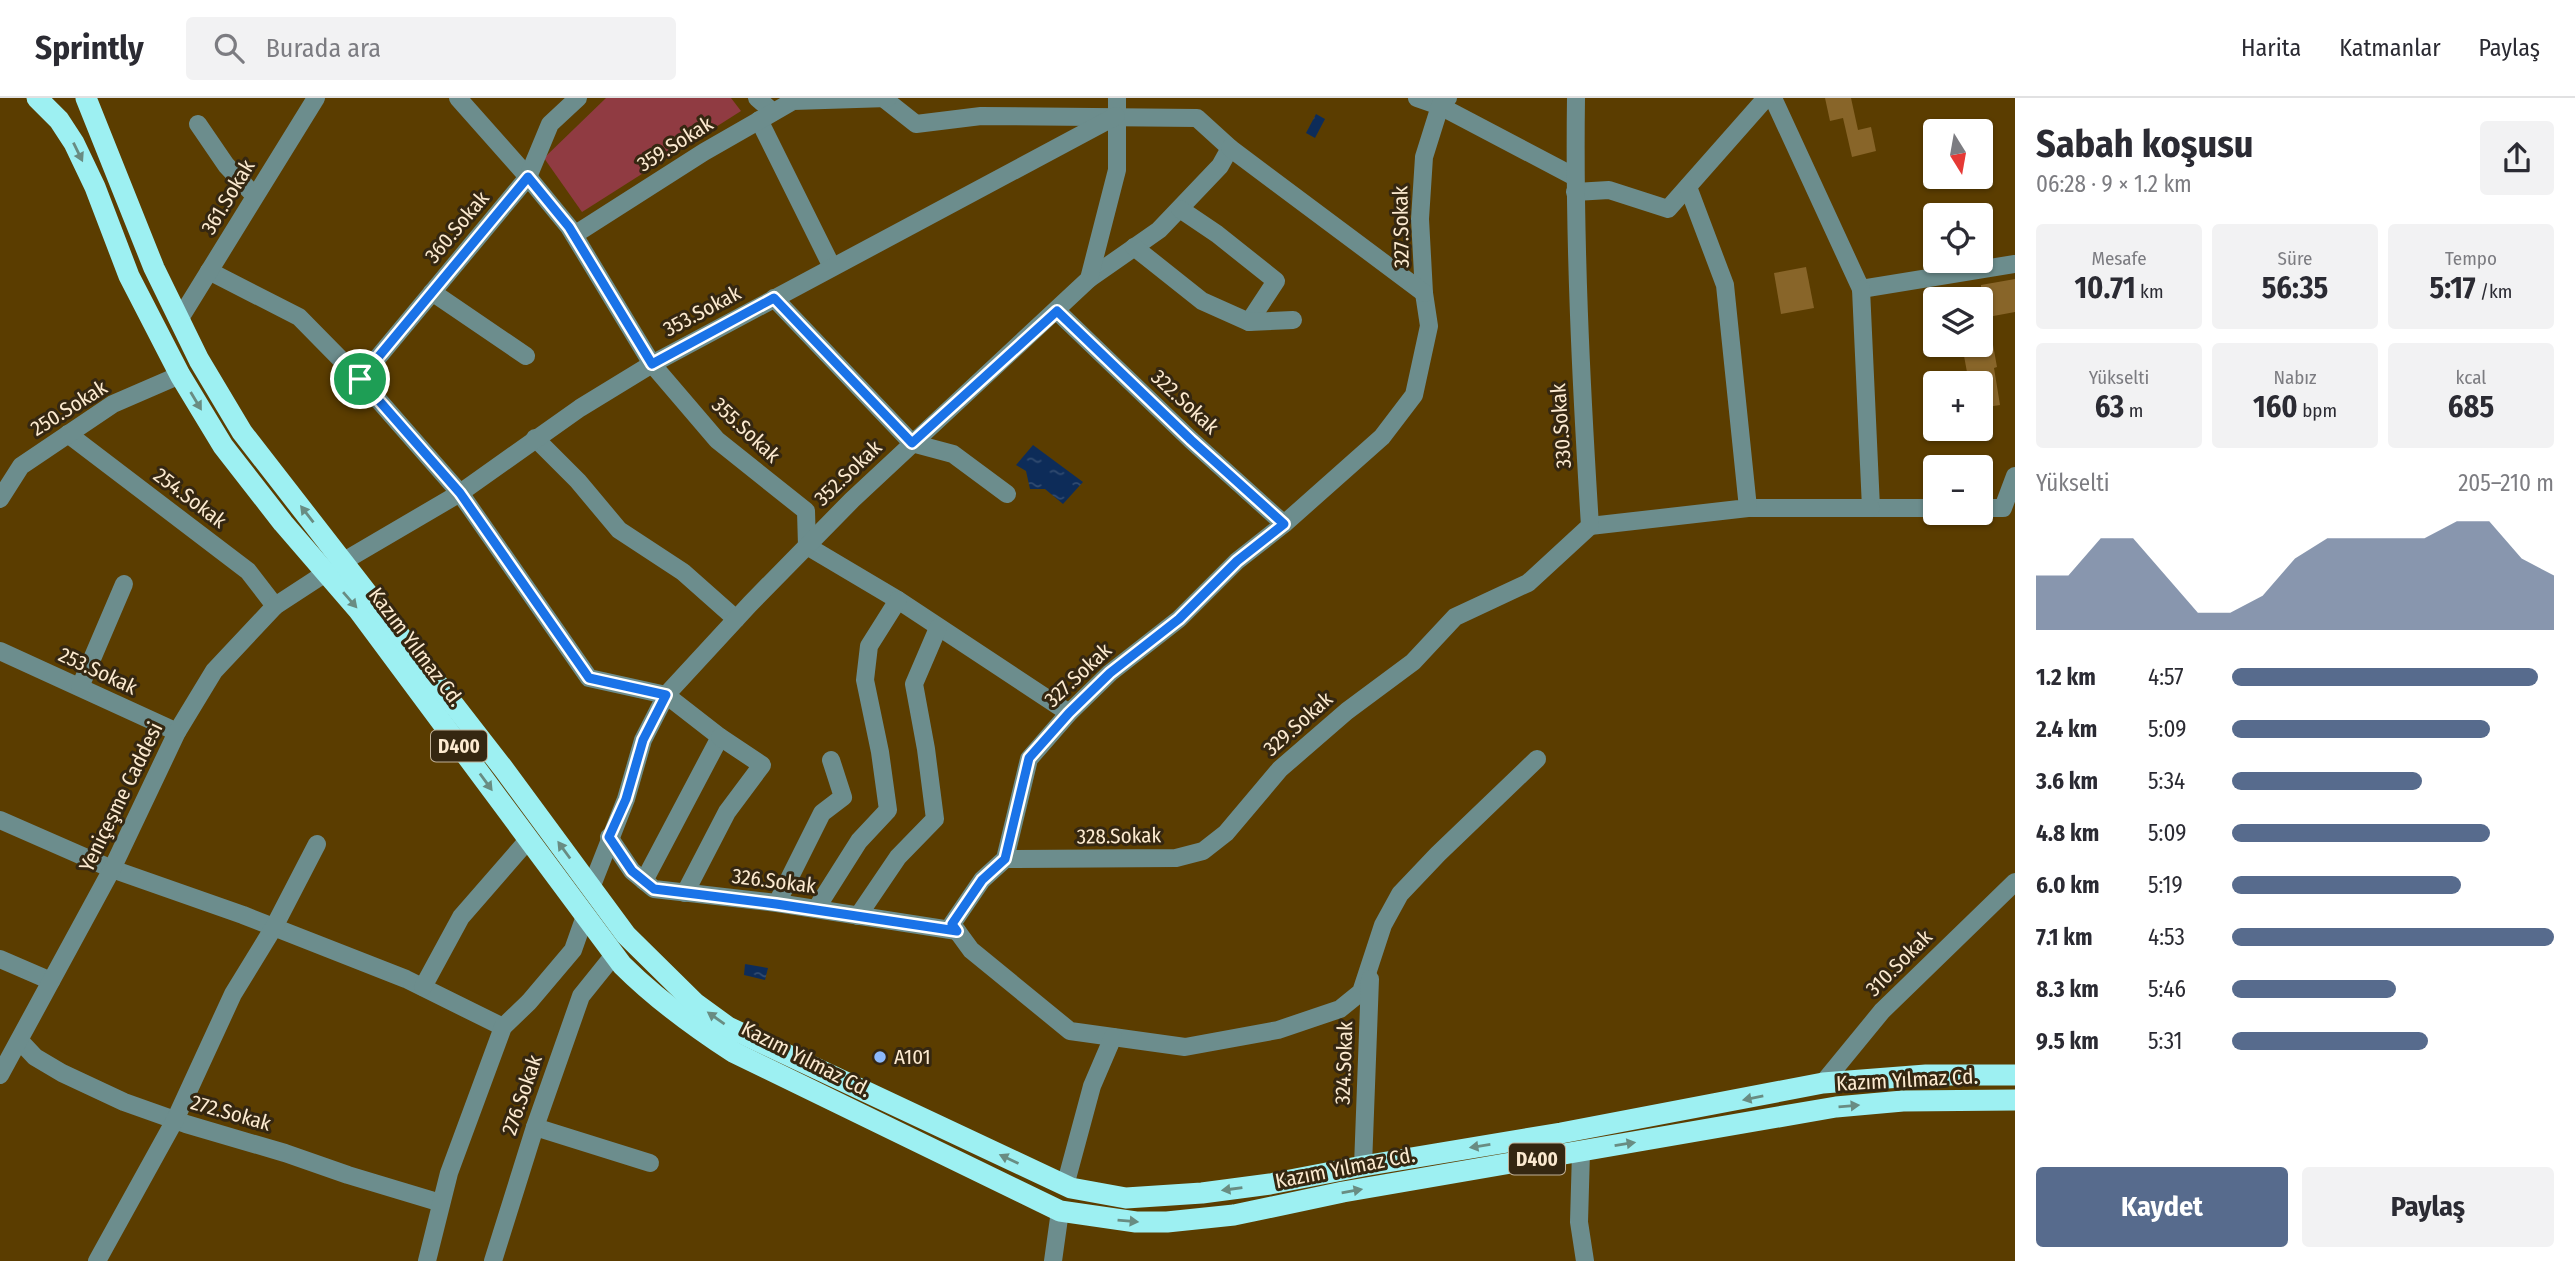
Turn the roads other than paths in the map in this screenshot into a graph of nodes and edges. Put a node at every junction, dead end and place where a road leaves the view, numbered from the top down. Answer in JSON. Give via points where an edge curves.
{"nodes":[{"id":1,"x":37,"y":98,"type":"edge"},
{"id":2,"x":86,"y":98,"type":"edge"},
{"id":3,"x":316,"y":98,"type":"edge"},
{"id":4,"x":458,"y":98,"type":"edge"},
{"id":5,"x":578,"y":98,"type":"edge"},
{"id":6,"x":757,"y":98,"type":"edge"},
{"id":7,"x":883,"y":98,"type":"edge"},
{"id":8,"x":888,"y":98,"type":"edge"},
{"id":9,"x":1417,"y":98,"type":"edge"},
{"id":10,"x":1576,"y":98,"type":"edge"},
{"id":11,"x":1766,"y":98,"type":"edge"},
{"id":12,"x":1773,"y":98,"type":"edge"},
{"id":13,"x":836,"y":99,"type":"edge"},
{"id":14,"x":1442,"y":101,"type":"edge"},
{"id":15,"x":1117,"y":107,"type":"edge"},
{"id":16,"x":766,"y":116,"type":"junction"},
{"id":17,"x":198,"y":124,"type":"dead end"},
{"id":18,"x":1230,"y":148,"type":"junction"},
{"id":19,"x":528,"y":177,"type":"junction"},
{"id":20,"x":1575,"y":185,"type":"junction"},
{"id":21,"x":1688,"y":187,"type":"junction"},
{"id":22,"x":254,"y":195,"type":"junction"},
{"id":23,"x":1180,"y":209,"type":"junction"},
{"id":24,"x":574,"y":235,"type":"junction"},
{"id":25,"x":1134,"y":247,"type":"junction"},
{"id":26,"x":2015,"y":264,"type":"edge"},
{"id":27,"x":832,"y":267,"type":"junction"},
{"id":28,"x":209,"y":271,"type":"junction"},
{"id":29,"x":1089,"y":279,"type":"junction"},
{"id":30,"x":1861,"y":289,"type":"junction"},
{"id":31,"x":432,"y":292,"type":"junction"},
{"id":32,"x":1424,"y":293,"type":"junction"},
{"id":33,"x":774,"y":298,"type":"junction"},
{"id":34,"x":1057,"y":311,"type":"junction"},
{"id":35,"x":179,"y":320,"type":"junction"},
{"id":36,"x":1293,"y":320,"type":"dead end"},
{"id":37,"x":1249,"y":322,"type":"junction"},
{"id":38,"x":526,"y":356,"type":"dead end"},
{"id":39,"x":652,"y":364,"type":"junction"},
{"id":40,"x":180,"y":375,"type":"junction"},
{"id":41,"x":360,"y":379,"type":"junction"},
{"id":42,"x":68,"y":434,"type":"junction"},
{"id":43,"x":535,"y":438,"type":"junction"},
{"id":44,"x":912,"y":443,"type":"junction"},
{"id":45,"x":2015,"y":475,"type":"edge"},
{"id":46,"x":460,"y":493,"type":"junction"},
{"id":47,"x":1007,"y":494,"type":"dead end"},
{"id":48,"x":0,"y":499,"type":"edge"},
{"id":49,"x":1748,"y":508,"type":"junction"},
{"id":50,"x":1871,"y":508,"type":"junction"},
{"id":51,"x":1923,"y":508,"type":"edge"},
{"id":52,"x":1993,"y":508,"type":"edge"},
{"id":53,"x":1284,"y":524,"type":"junction"},
{"id":54,"x":1590,"y":526,"type":"junction"},
{"id":55,"x":807,"y":546,"type":"junction"},
{"id":56,"x":344,"y":561,"type":"junction"},
{"id":57,"x":326,"y":572,"type":"junction"},
{"id":58,"x":124,"y":584,"type":"dead end"},
{"id":59,"x":898,"y":600,"type":"junction"},
{"id":60,"x":275,"y":606,"type":"junction"},
{"id":61,"x":736,"y":619,"type":"junction"},
{"id":62,"x":937,"y":628,"type":"junction"},
{"id":63,"x":0,"y":651,"type":"edge"},
{"id":64,"x":79,"y":687,"type":"junction"},
{"id":65,"x":666,"y":695,"type":"junction"},
{"id":66,"x":1069,"y":713,"type":"junction"},
{"id":67,"x":177,"y":733,"type":"junction"},
{"id":68,"x":720,"y":737,"type":"junction"},
{"id":69,"x":831,"y":760,"type":"dead end"},
{"id":70,"x":1537,"y":760,"type":"dead end"},
{"id":71,"x":0,"y":820,"type":"edge"},
{"id":72,"x":1226,"y":834,"type":"joint"},
{"id":73,"x":609,"y":837,"type":"junction"},
{"id":74,"x":528,"y":840,"type":"junction"},
{"id":75,"x":317,"y":844,"type":"dead end"},
{"id":76,"x":1005,"y":859,"type":"junction"},
{"id":77,"x":112,"y":869,"type":"junction"},
{"id":78,"x":644,"y":881,"type":"junction"},
{"id":79,"x":2015,"y":882,"type":"edge"},
{"id":80,"x":592,"y":888,"type":"junction"},
{"id":81,"x":685,"y":893,"type":"junction"},
{"id":82,"x":776,"y":904,"type":"junction"},
{"id":83,"x":816,"y":909,"type":"junction"},
{"id":84,"x":585,"y":915,"type":"junction"},
{"id":85,"x":858,"y":916,"type":"junction"},
{"id":86,"x":274,"y":927,"type":"junction"},
{"id":87,"x":957,"y":931,"type":"junction"},
{"id":88,"x":614,"y":954,"type":"junction"},
{"id":89,"x":0,"y":959,"type":"edge"},
{"id":90,"x":1370,"y":961,"type":"junction"},
{"id":91,"x":51,"y":981,"type":"junction"},
{"id":92,"x":424,"y":987,"type":"junction"},
{"id":93,"x":503,"y":1027,"type":"junction"},
{"id":94,"x":1114,"y":1037,"type":"junction"},
{"id":95,"x":20,"y":1041,"type":"junction"},
{"id":96,"x":0,"y":1075,"type":"edge"},
{"id":97,"x":2015,"y":1075,"type":"edge"},
{"id":98,"x":1823,"y":1083,"type":"junction"},
{"id":99,"x":2015,"y":1100,"type":"edge"},
{"id":100,"x":175,"y":1121,"type":"junction"},
{"id":101,"x":535,"y":1127,"type":"junction"},
{"id":102,"x":1581,"y":1152,"type":"junction"},
{"id":103,"x":650,"y":1163,"type":"dead end"},
{"id":104,"x":1363,"y":1166,"type":"junction"},
{"id":105,"x":1065,"y":1186,"type":"junction"},
{"id":106,"x":441,"y":1203,"type":"junction"},
{"id":107,"x":1060,"y":1211,"type":"junction"},
{"id":108,"x":97,"y":1261,"type":"edge"},
{"id":109,"x":427,"y":1261,"type":"edge"},
{"id":110,"x":493,"y":1261,"type":"edge"},
{"id":111,"x":1052,"y":1261,"type":"edge"},
{"id":112,"x":1586,"y":1261,"type":"edge"}],
"edges":[{"from":1,"to":40,"type":"highway","name":"Kazım Yılmaz Cd.","number":"D400","one_way":true,"via":[[74,143],[130,276]]},
{"from":2,"to":35,"type":"highway","name":"Kazım Yılmaz Cd.","number":"D400"},
{"from":3,"to":22,"type":"street","name":"361.Sokak"},
{"from":4,"to":19,"type":"street","name":"355.Sokak"},
{"from":5,"to":19,"type":"street","name":"360.Sokak","via":[[550,124]]},
{"from":6,"to":16,"type":"street"},
{"from":7,"to":8,"type":"street","name":"359.Sokak"},
{"from":7,"to":13,"type":"street","name":"359.Sokak"},
{"from":7,"to":15,"type":"street","via":[[915,124]]},
{"from":9,"to":14,"type":"street"},
{"from":10,"to":20,"type":"street","name":"330.Sokak"},
{"from":11,"to":21,"type":"street"},
{"from":12,"to":30,"type":"street"},
{"from":13,"to":16,"type":"street","name":"359.Sokak","via":[[793,101]]},
{"from":14,"to":20,"type":"street"},
{"from":14,"to":32,"type":"street","name":"327.Sokak","via":[[1424,157],[1420,219]]},
{"from":15,"to":18,"type":"street","via":[[1197,118]]},
{"from":15,"to":27,"type":"street","name":"353.Sokak"},
{"from":15,"to":29,"type":"street","via":[[1118,170]]},
{"from":16,"to":24,"type":"street","name":"359.Sokak"},
{"from":16,"to":27,"type":"street"},
{"from":17,"to":22,"type":"street"},
{"from":18,"to":23,"type":"street","name":"352.Sokak","via":[[1220,166]]},
{"from":18,"to":32,"type":"street"},
{"from":19,"to":24,"type":"street","name":"355.Sokak"},
{"from":19,"to":31,"type":"street","name":"360.Sokak"},
{"from":20,"to":21,"type":"street","via":[[1609,190],[1668,209]]},
{"from":20,"to":54,"type":"street","name":"330.Sokak","via":[[1579,361]]},
{"from":21,"to":49,"type":"street","via":[[1725,285]]},
{"from":22,"to":28,"type":"street","name":"361.Sokak"},
{"from":23,"to":25,"type":"street","name":"352.Sokak"},
{"from":23,"to":37,"type":"street","via":[[1276,281]]},
{"from":24,"to":39,"type":"street","name":"355.Sokak"},
{"from":25,"to":29,"type":"street","name":"352.Sokak"},
{"from":25,"to":37,"type":"street","via":[[1202,301]]},
{"from":26,"to":30,"type":"street"},
{"from":27,"to":33,"type":"street","name":"353.Sokak"},
{"from":28,"to":35,"type":"street","name":"361.Sokak"},
{"from":28,"to":41,"type":"street","via":[[299,317]]},
{"from":29,"to":34,"type":"street","name":"352.Sokak"},
{"from":30,"to":50,"type":"street"},
{"from":31,"to":38,"type":"street"},
{"from":31,"to":41,"type":"street","name":"360.Sokak"},
{"from":32,"to":53,"type":"street","name":"327.Sokak","via":[[1429,326],[1415,395],[1382,437]]},
{"from":33,"to":39,"type":"street","name":"353.Sokak"},
{"from":33,"to":44,"type":"street"},
{"from":34,"to":44,"type":"street","name":"352.Sokak"},
{"from":34,"to":53,"type":"street","name":"322.Sokak"},
{"from":56,"to":35,"type":"highway","name":"Kazım Yılmaz Cd.","number":"D400","one_way":true,"via":[[242,432]]},
{"from":36,"to":37,"type":"street"},
{"from":39,"to":43,"type":"street","name":"353.Sokak"},
{"from":39,"to":55,"type":"street","name":"355.Sokak","via":[[717,440],[806,511]]},
{"from":40,"to":42,"type":"street","name":"250.Sokak","via":[[113,404]]},
{"from":40,"to":57,"type":"highway","name":"Kazım Yılmaz Cd.","number":"D400","one_way":true,"via":[[223,446]]},
{"from":41,"to":46,"type":"street"},
{"from":42,"to":48,"type":"street","name":"250.Sokak","via":[[21,466]]},
{"from":42,"to":60,"type":"street","name":"254.Sokak","via":[[248,571]]},
{"from":43,"to":46,"type":"street","name":"353.Sokak"},
{"from":43,"to":61,"type":"street","via":[[619,530],[683,572]]},
{"from":44,"to":47,"type":"street","via":[[953,454]]},
{"from":44,"to":55,"type":"street","name":"352.Sokak"},
{"from":45,"to":52,"type":"street","via":[[2003,508]]},
{"from":46,"to":56,"type":"street","name":"353.Sokak"},
{"from":46,"to":65,"type":"street","via":[[589,678]]},
{"from":49,"to":50,"type":"street"},
{"from":49,"to":54,"type":"street"},
{"from":50,"to":51,"type":"street"},
{"from":53,"to":66,"type":"street","name":"327.Sokak"},
{"from":54,"to":72,"type":"street","name":"329.Sokak","via":[[1528,583],[1455,617],[1413,662],[1280,769]]},
{"from":55,"to":59,"type":"street"},
{"from":55,"to":61,"type":"street","name":"352.Sokak"},
{"from":56,"to":57,"type":"street","name":"353.Sokak"},
{"from":80,"to":56,"type":"highway","name":"Kazım Yılmaz Cd.","number":"D400","one_way":true},
{"from":57,"to":60,"type":"street","name":"Yeniçeşme Caddesi"},
{"from":57,"to":74,"type":"highway","name":"Kazım Yılmaz Cd.","number":"D400","one_way":true},
{"from":58,"to":64,"type":"street"},
{"from":59,"to":62,"type":"street"},
{"from":59,"to":83,"type":"street","via":[[869,646],[865,680],[888,810],[859,841]]},
{"from":60,"to":67,"type":"street","name":"Yeniçeşme Caddesi","via":[[214,671]]},
{"from":61,"to":65,"type":"street","name":"352.Sokak"},
{"from":62,"to":66,"type":"street"},
{"from":62,"to":85,"type":"street","via":[[914,684],[934,819],[898,857]]},
{"from":63,"to":64,"type":"street","name":"253.Sokak"},
{"from":64,"to":67,"type":"street","name":"253.Sokak"},
{"from":65,"to":68,"type":"street"},
{"from":65,"to":73,"type":"street","name":"352.Sokak","via":[[643,740]]},
{"from":66,"to":76,"type":"street","name":"327.Sokak","via":[[1029,758]]},
{"from":67,"to":77,"type":"street","name":"Yeniçeşme Caddesi"},
{"from":68,"to":78,"type":"street"},
{"from":68,"to":81,"type":"street","via":[[762,765],[727,812]]},
{"from":69,"to":82,"type":"street","via":[[843,797],[822,813]]},
{"from":70,"to":90,"type":"street","via":[[1400,894]]},
{"from":71,"to":77,"type":"street"},
{"from":72,"to":76,"type":"street","name":"328.Sokak","via":[[1203,851],[1176,858]]},
{"from":73,"to":78,"type":"street"},
{"from":73,"to":80,"type":"street","name":"352.Sokak"},
{"from":74,"to":84,"type":"highway","name":"Kazım Yılmaz Cd.","number":"D400"},
{"from":74,"to":92,"type":"street","via":[[461,917]]},
{"from":75,"to":86,"type":"street"},
{"from":76,"to":87,"type":"street","via":[[982,880],[952,924]]},
{"from":77,"to":86,"type":"street"},
{"from":77,"to":91,"type":"street","name":"Yeniçeşme Caddesi"},
{"from":78,"to":81,"type":"street","name":"326.Sokak","via":[[654,889]]},
{"from":79,"to":98,"type":"street","name":"310.Sokak","via":[[1882,1011]]},
{"from":105,"to":80,"type":"highway","name":"Kazım Yılmaz Cd.","number":"D400","one_way":true,"via":[[728,1027],[652,963]]},
{"from":81,"to":82,"type":"street","name":"326.Sokak"},
{"from":82,"to":83,"type":"street","name":"326.Sokak"},
{"from":83,"to":85,"type":"street","name":"326.Sokak"},
{"from":84,"to":88,"type":"highway","name":"Kazım Yılmaz Cd.","number":"D400"},
{"from":84,"to":93,"type":"street","via":[[573,950]]},
{"from":85,"to":87,"type":"street","name":"326.Sokak"},
{"from":86,"to":92,"type":"street"},
{"from":86,"to":100,"type":"street","via":[[233,994]]},
{"from":87,"to":94,"type":"street","via":[[971,950],[1070,1031]]},
{"from":88,"to":101,"type":"street","name":"276.Sokak","via":[[581,996]]},
{"from":88,"to":107,"type":"highway","name":"Kazım Yılmaz Cd.","number":"D400","via":[[649,992],[733,1052]]},
{"from":89,"to":91,"type":"street"},
{"from":90,"to":94,"type":"street","via":[[1362,992],[1340,1009],[1278,1030],[1185,1047]]},
{"from":90,"to":104,"type":"street","name":"324.Sokak"},
{"from":91,"to":95,"type":"street","name":"Yeniçeşme Caddesi"},
{"from":92,"to":93,"type":"street"},
{"from":93,"to":106,"type":"street"},
{"from":94,"to":105,"type":"street","via":[[1092,1086]]},
{"from":95,"to":96,"type":"street","name":"Yeniçeşme Caddesi"},
{"from":95,"to":100,"type":"street","name":"272.Sokak","via":[[35,1057],[62,1073]]},
{"from":97,"to":98,"type":"highway","name":"Kazım Yılmaz Cd.","number":"D400","via":[[1926,1075]]},
{"from":98,"to":104,"type":"highway","name":"Kazım Yılmaz Cd.","number":"D400","one_way":true},
{"from":102,"to":99,"type":"highway","name":"Kazım Yılmaz Cd.","number":"D400","one_way":true,"via":[[1836,1107]]},
{"from":100,"to":106,"type":"street","name":"272.Sokak"},
{"from":100,"to":108,"type":"street"},
{"from":101,"to":103,"type":"street"},
{"from":101,"to":110,"type":"street","name":"276.Sokak"},
{"from":107,"to":102,"type":"highway","name":"Kazım Yılmaz Cd.","number":"D400","one_way":true,"via":[[1136,1222],[1234,1215]]},
{"from":102,"to":112,"type":"street","via":[[1580,1222]]},
{"from":104,"to":105,"type":"highway","name":"Kazım Yılmaz Cd.","number":"D400","one_way":true,"via":[[1270,1184],[1153,1198],[1126,1198]]},
{"from":106,"to":109,"type":"street"},
{"from":107,"to":111,"type":"street"}]}
